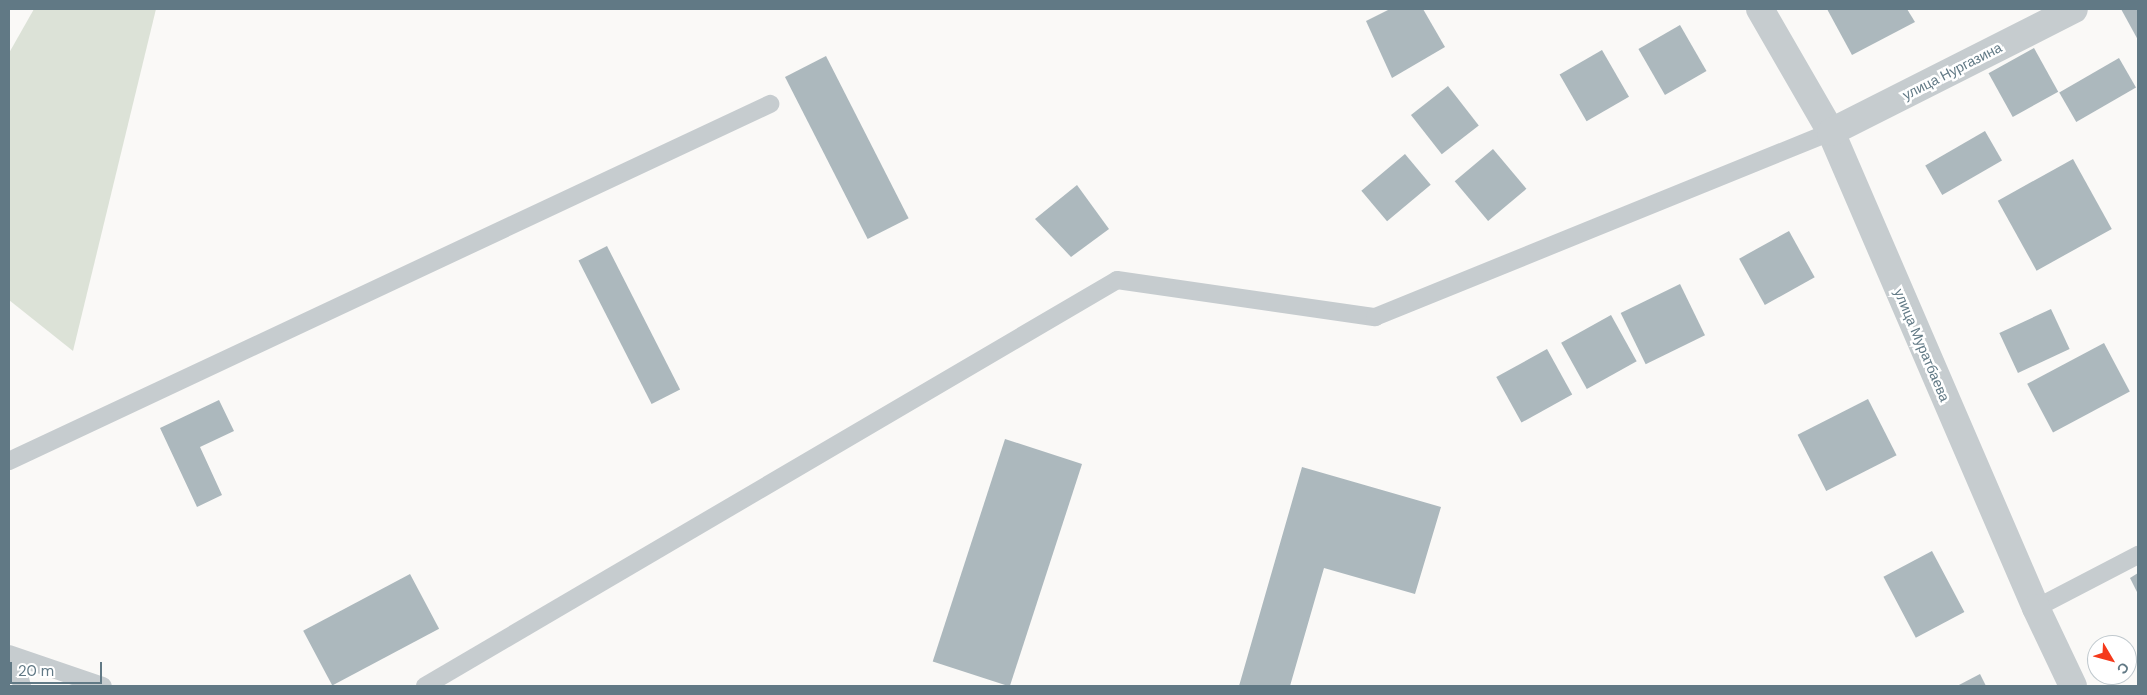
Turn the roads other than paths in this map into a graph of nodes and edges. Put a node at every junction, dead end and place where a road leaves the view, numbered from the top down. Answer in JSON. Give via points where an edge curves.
{"nodes":[{"id":1,"x":1760,"y":9,"type":"edge"},
{"id":2,"x":2074,"y":9,"type":"edge"},
{"id":3,"x":770,"y":104,"type":"dead end"},
{"id":4,"x":1831,"y":132,"type":"junction"},
{"id":5,"x":9,"y":462,"type":"edge"},
{"id":6,"x":2138,"y":555,"type":"edge"},
{"id":7,"x":2036,"y":608,"type":"junction"},
{"id":8,"x":12,"y":656,"type":"edge"},
{"id":9,"x":22,"y":686,"type":"edge"},
{"id":10,"x":102,"y":686,"type":"edge"},
{"id":11,"x":426,"y":686,"type":"edge"},
{"id":12,"x":2074,"y":686,"type":"edge"}],
"edges":[{"from":1,"to":4,"type":"street","name":"улица Муратбаева"},
{"from":2,"to":4,"type":"street","name":"улица Нургазина"},
{"from":3,"to":5,"type":"lane"},
{"from":4,"to":7,"type":"street","name":"улица Муратбаева"},
{"from":4,"to":11,"type":"lane","via":[[1375,317],[1117,280]]},
{"from":6,"to":7,"type":"lane"},
{"from":7,"to":12,"type":"street","name":"улица Муратбаева"},
{"from":8,"to":9,"type":"lane"},
{"from":8,"to":10,"type":"lane"}]}
